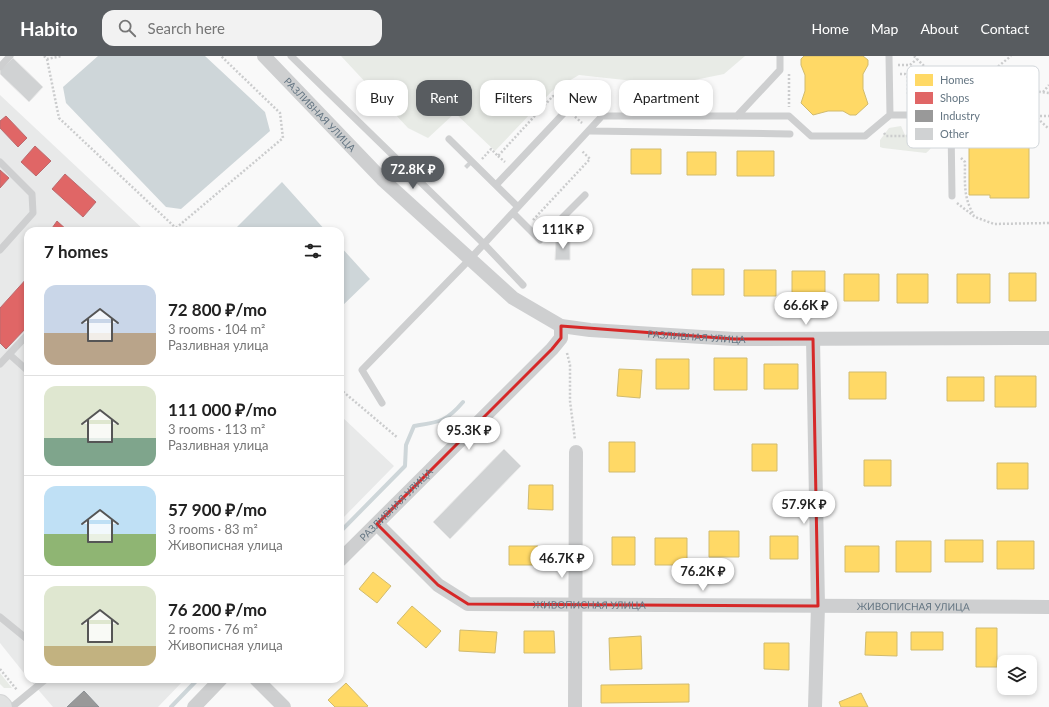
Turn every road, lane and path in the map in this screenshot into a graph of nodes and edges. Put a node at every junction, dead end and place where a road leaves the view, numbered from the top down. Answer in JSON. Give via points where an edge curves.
{"nodes":[{"id":1,"x":10,"y":56,"type":"edge"},
{"id":2,"x":44,"y":56,"type":"edge"},
{"id":3,"x":62,"y":56,"type":"edge"},
{"id":4,"x":221,"y":56,"type":"edge"},
{"id":5,"x":264,"y":56,"type":"edge"},
{"id":6,"x":291,"y":56,"type":"edge"},
{"id":7,"x":780,"y":56,"type":"edge"},
{"id":8,"x":889,"y":56,"type":"edge"},
{"id":9,"x":1011,"y":56,"type":"edge"},
{"id":10,"x":915,"y":57,"type":"edge"},
{"id":11,"x":47,"y":59,"type":"junction"},
{"id":12,"x":895,"y":65,"type":"dead end"},
{"id":13,"x":925,"y":66,"type":"edge"},
{"id":14,"x":999,"y":66,"type":"edge"},
{"id":15,"x":0,"y":67,"type":"edge"},
{"id":16,"x":789,"y":71,"type":"dead end"},
{"id":17,"x":1049,"y":85,"type":"edge"},
{"id":18,"x":1039,"y":92,"type":"edge"},
{"id":19,"x":1043,"y":93,"type":"junction"},
{"id":20,"x":1049,"y":93,"type":"edge"},
{"id":21,"x":554,"y":97,"type":"edge"},
{"id":22,"x":789,"y":108,"type":"dead end"},
{"id":23,"x":890,"y":115,"type":"junction"},
{"id":24,"x":907,"y":115,"type":"edge"},
{"id":25,"x":561,"y":116,"type":"edge"},
{"id":26,"x":571,"y":116,"type":"edge"},
{"id":27,"x":737,"y":116,"type":"junction"},
{"id":28,"x":1039,"y":120,"type":"edge"},
{"id":29,"x":584,"y":125,"type":"dead end"},
{"id":30,"x":877,"y":126,"type":"junction"},
{"id":31,"x":1049,"y":129,"type":"edge"},
{"id":32,"x":590,"y":131,"type":"junction"},
{"id":33,"x":790,"y":134,"type":"dead end"},
{"id":34,"x":907,"y":136,"type":"edge"},
{"id":35,"x":450,"y":138,"type":"dead end"},
{"id":36,"x":576,"y":146,"type":"junction"},
{"id":37,"x":952,"y":148,"type":"edge"},
{"id":38,"x":0,"y":162,"type":"edge"},
{"id":39,"x":965,"y":162,"type":"dead end"},
{"id":40,"x":476,"y":165,"type":"junction"},
{"id":41,"x":496,"y":185,"type":"junction"},
{"id":42,"x":585,"y":194,"type":"dead end"},
{"id":43,"x":952,"y":196,"type":"joint"},
{"id":44,"x":516,"y":210,"type":"junction"},
{"id":45,"x":975,"y":217,"type":"junction"},
{"id":46,"x":1049,"y":223,"type":"edge"},
{"id":47,"x":527,"y":226,"type":"junction"},
{"id":48,"x":175,"y":227,"type":"edge"},
{"id":49,"x":177,"y":227,"type":"edge"},
{"id":50,"x":484,"y":244,"type":"junction"},
{"id":51,"x":0,"y":250,"type":"edge"},
{"id":52,"x":470,"y":259,"type":"junction"},
{"id":53,"x":523,"y":285,"type":"dead end"},
{"id":54,"x":561,"y":332,"type":"junction"},
{"id":55,"x":24,"y":338,"type":"edge"},
{"id":56,"x":1049,"y":338,"type":"edge"},
{"id":57,"x":813,"y":339,"type":"junction"},
{"id":58,"x":9,"y":354,"type":"junction"},
{"id":59,"x":0,"y":364,"type":"edge"},
{"id":60,"x":24,"y":367,"type":"edge"},
{"id":61,"x":344,"y":392,"type":"edge"},
{"id":62,"x":382,"y":403,"type":"dead end"},
{"id":63,"x":398,"y":438,"type":"dead end"},
{"id":64,"x":576,"y":452,"type":"joint"},
{"id":65,"x":377,"y":524,"type":"junction"},
{"id":66,"x":344,"y":556,"type":"edge"},
{"id":67,"x":575,"y":604,"type":"junction"},
{"id":68,"x":818,"y":606,"type":"junction"},
{"id":69,"x":1049,"y":607,"type":"edge"},
{"id":70,"x":0,"y":617,"type":"edge"},
{"id":71,"x":24,"y":637,"type":"edge"},
{"id":72,"x":0,"y":669,"type":"edge"},
{"id":73,"x":41,"y":683,"type":"edge"},
{"id":74,"x":217,"y":683,"type":"edge"},
{"id":75,"x":260,"y":683,"type":"edge"},
{"id":76,"x":23,"y":698,"type":"junction"},
{"id":77,"x":12,"y":707,"type":"edge"},
{"id":78,"x":194,"y":707,"type":"edge"},
{"id":79,"x":284,"y":707,"type":"edge"},
{"id":80,"x":575,"y":707,"type":"edge"},
{"id":81,"x":815,"y":707,"type":"edge"}],
"edges":[{"from":1,"to":15,"type":"lane"},
{"from":2,"to":11,"type":"path"},
{"from":3,"to":11,"type":"path"},
{"from":4,"to":49,"type":"path","via":[[280,113],[283,138]]},
{"from":5,"to":52,"type":"street","name":"РАЗЛИВНАЯ УЛИЦА","via":[[382,179]]},
{"from":6,"to":50,"type":"lane"},
{"from":7,"to":27,"type":"lane","via":[[780,70]]},
{"from":8,"to":23,"type":"lane"},
{"from":9,"to":14,"type":"path"},
{"from":10,"to":12,"type":"path","via":[[910,65]]},
{"from":10,"to":13,"type":"path"},
{"from":11,"to":48,"type":"path","via":[[59,118]]},
{"from":16,"to":22,"type":"path"},
{"from":17,"to":19,"type":"path"},
{"from":18,"to":19,"type":"path"},
{"from":19,"to":20,"type":"path"},
{"from":21,"to":40,"type":"path","via":[[498,156],[491,149]]},
{"from":23,"to":24,"type":"lane"},
{"from":23,"to":30,"type":"lane"},
{"from":25,"to":41,"type":"lane"},
{"from":26,"to":29,"type":"path"},
{"from":27,"to":30,"type":"lane","via":[[789,116],[811,136],[865,136]]},
{"from":27,"to":32,"type":"lane","via":[[602,116]]},
{"from":28,"to":31,"type":"path"},
{"from":30,"to":34,"type":"path","via":[[886,136]]},
{"from":32,"to":33,"type":"lane"},
{"from":32,"to":36,"type":"lane"},
{"from":35,"to":40,"type":"lane"},
{"from":36,"to":44,"type":"lane"},
{"from":36,"to":47,"type":"path","via":[[590,159]]},
{"from":37,"to":43,"type":"lane"},
{"from":38,"to":51,"type":"lane","via":[[32,194],[33,213]]},
{"from":39,"to":45,"type":"path","via":[[965,193]]},
{"from":40,"to":41,"type":"lane"},
{"from":41,"to":44,"type":"lane"},
{"from":42,"to":47,"type":"lane","via":[[540,240]]},
{"from":43,"to":45,"type":"path"},
{"from":44,"to":47,"type":"lane"},
{"from":44,"to":50,"type":"lane"},
{"from":45,"to":46,"type":"path","via":[[994,224]]},
{"from":50,"to":52,"type":"lane"},
{"from":50,"to":53,"type":"lane"},
{"from":52,"to":54,"type":"street","name":"РАЗЛИВНАЯ УЛИЦА","via":[[513,298]]},
{"from":52,"to":62,"type":"lane","via":[[362,370]]},
{"from":54,"to":57,"type":"street","name":"РАЗЛИВНАЯ УЛИЦА","via":[[590,330],[734,339]]},
{"from":54,"to":64,"type":"path","via":[[570,365],[570,401]]},
{"from":54,"to":65,"type":"street","name":"РАЗЛИВНАЯ УЛИЦА","via":[[552,349]]},
{"from":55,"to":58,"type":"lane"},
{"from":56,"to":57,"type":"street","name":"РАЗЛИВНАЯ УЛИЦА"},
{"from":57,"to":68,"type":"street"},
{"from":58,"to":59,"type":"lane"},
{"from":58,"to":60,"type":"lane"},
{"from":61,"to":63,"type":"path"},
{"from":64,"to":67,"type":"street"},
{"from":65,"to":66,"type":"street","name":"РАЗЛИВНАЯ УЛИЦА"},
{"from":65,"to":67,"type":"street","name":"ЖИВОПИСНАЯ УЛИЦА","via":[[438,585],[468,604]]},
{"from":67,"to":68,"type":"street","name":"ЖИВОПИСНАЯ УЛИЦА"},
{"from":67,"to":80,"type":"street"},
{"from":68,"to":69,"type":"street","name":"ЖИВОПИСНАЯ УЛИЦА"},
{"from":68,"to":81,"type":"street"},
{"from":70,"to":71,"type":"lane"},
{"from":72,"to":76,"type":"path"},
{"from":73,"to":76,"type":"lane"},
{"from":74,"to":78,"type":"street"},
{"from":75,"to":79,"type":"street"},
{"from":76,"to":77,"type":"lane"}]}
